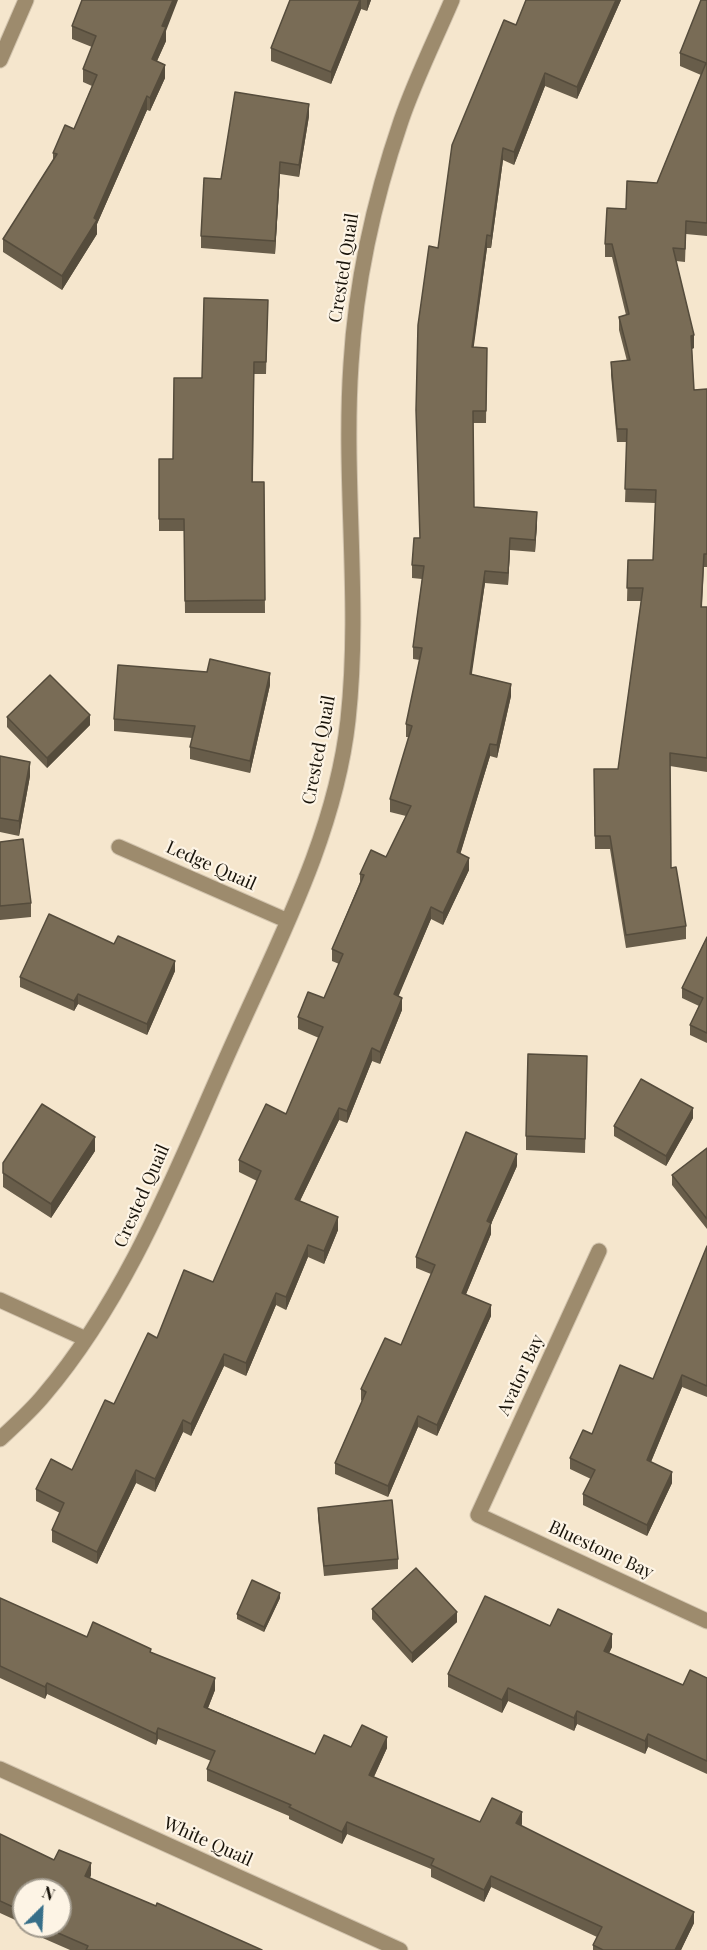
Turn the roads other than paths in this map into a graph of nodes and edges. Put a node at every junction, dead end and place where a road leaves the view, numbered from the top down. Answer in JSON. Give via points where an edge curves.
{"nodes":[{"id":1,"x":26,"y":0,"type":"edge"},
{"id":2,"x":452,"y":0,"type":"edge"},
{"id":3,"x":0,"y":60,"type":"edge"},
{"id":4,"x":119,"y":847,"type":"dead end"},
{"id":5,"x":288,"y":921,"type":"junction"},
{"id":6,"x":599,"y":1251,"type":"dead end"},
{"id":7,"x":0,"y":1300,"type":"edge"},
{"id":8,"x":86,"y":1339,"type":"junction"},
{"id":9,"x":0,"y":1439,"type":"edge"},
{"id":10,"x":478,"y":1515,"type":"joint"},
{"id":11,"x":707,"y":1621,"type":"edge"},
{"id":12,"x":0,"y":1769,"type":"edge"},
{"id":13,"x":400,"y":1950,"type":"edge"}],
"edges":[{"from":1,"to":3,"type":"street"},
{"from":2,"to":5,"type":"street","name":"Crested Quail","via":[[402,118],[374,207],[357,297],[349,459],[354,634],[348,724],[325,823]]},
{"from":4,"to":5,"type":"street","name":"Ledge Quail"},
{"from":5,"to":8,"type":"street","name":"Crested Quail","via":[[133,1262]]},
{"from":6,"to":10,"type":"street","name":"Avator Bay"},
{"from":7,"to":8,"type":"street"},
{"from":8,"to":9,"type":"street","name":"Crested Quail","via":[[43,1397]]},
{"from":10,"to":11,"type":"street","name":"Bluestone Bay"},
{"from":12,"to":13,"type":"street","name":"White Quail"}]}
